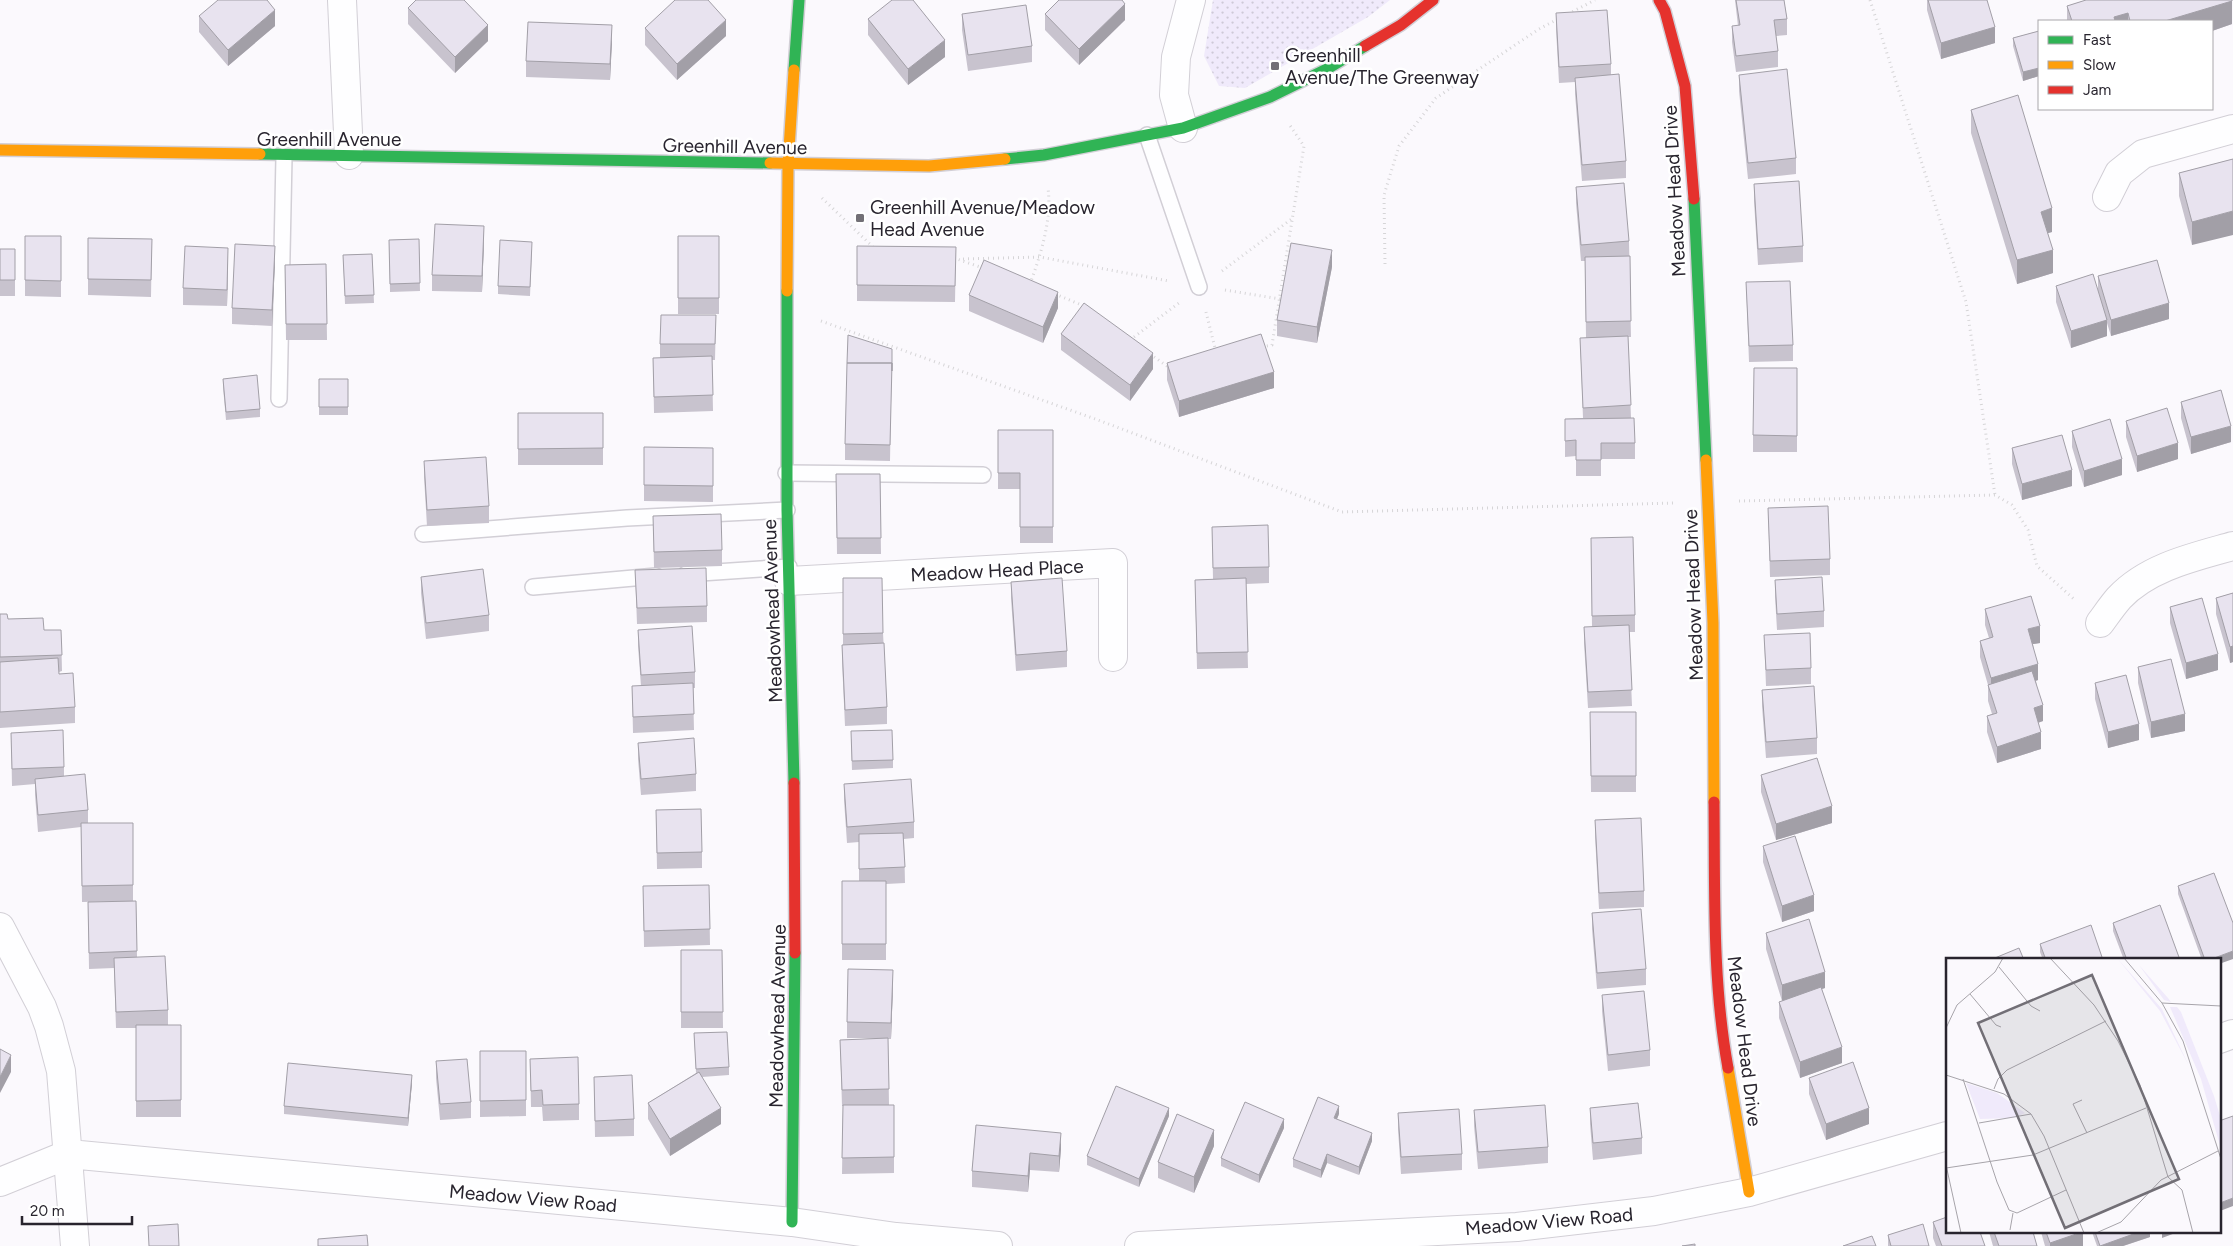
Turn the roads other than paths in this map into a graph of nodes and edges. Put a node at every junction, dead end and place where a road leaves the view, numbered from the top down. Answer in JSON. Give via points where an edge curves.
{"nodes":[{"id":1,"x":342,"y":0,"type":"edge"},
{"id":2,"x":799,"y":0,"type":"edge"},
{"id":3,"x":1190,"y":0,"type":"edge"},
{"id":4,"x":1433,"y":0,"type":"edge"},
{"id":5,"x":1659,"y":0,"type":"edge"},
{"id":6,"x":1183,"y":128,"type":"junction"},
{"id":7,"x":2233,"y":129,"type":"edge"},
{"id":8,"x":1147,"y":135,"type":"junction"},
{"id":9,"x":0,"y":150,"type":"edge"},
{"id":10,"x":349,"y":155,"type":"junction"},
{"id":11,"x":284,"y":157,"type":"junction"},
{"id":12,"x":788,"y":165,"type":"junction"},
{"id":13,"x":2106,"y":197,"type":"dead end"},
{"id":14,"x":1200,"y":287,"type":"road end"},
{"id":15,"x":279,"y":399,"type":"dead end"},
{"id":16,"x":786,"y":473,"type":"junction"},
{"id":17,"x":983,"y":475,"type":"dead end"},
{"id":18,"x":787,"y":510,"type":"junction"},
{"id":19,"x":423,"y":534,"type":"dead end"},
{"id":20,"x":2233,"y":546,"type":"edge"},
{"id":21,"x":789,"y":574,"type":"junction"},
{"id":22,"x":533,"y":587,"type":"dead end"},
{"id":23,"x":2100,"y":623,"type":"road end"},
{"id":24,"x":1113,"y":657,"type":"dead end"},
{"id":25,"x":0,"y":927,"type":"edge"},
{"id":26,"x":2233,"y":1034,"type":"edge"},
{"id":27,"x":2220,"y":1038,"type":"edge"},
{"id":28,"x":1946,"y":1136,"type":"edge"},
{"id":29,"x":68,"y":1154,"type":"junction"},
{"id":30,"x":0,"y":1182,"type":"edge"},
{"id":31,"x":1748,"y":1192,"type":"junction"},
{"id":32,"x":792,"y":1222,"type":"junction"},
{"id":33,"x":75,"y":1246,"type":"edge"},
{"id":34,"x":998,"y":1246,"type":"edge"},
{"id":35,"x":1139,"y":1246,"type":"edge"}],
"edges":[{"from":1,"to":10,"type":"street"},
{"from":2,"to":12,"type":"street","name":"Meadowhead Avenue"},
{"from":3,"to":6,"type":"street","via":[[1176,57],[1174,95]]},
{"from":4,"to":6,"type":"street","name":"Greenhill Avenue","via":[[1401,25],[1327,68],[1270,97]]},
{"from":5,"to":31,"type":"street","name":"Meadow Head Drive","via":[[1665,11],[1685,86],[1693,187],[1713,623],[1715,963],[1722,1036]]},
{"from":6,"to":8,"type":"street","name":"Greenhill Avenue"},
{"from":7,"to":13,"type":"street","via":[[2143,154],[2119,174]]},
{"from":8,"to":12,"type":"street","name":"Greenhill Avenue","via":[[1044,155],[929,166]]},
{"from":8,"to":14,"type":"lane"},
{"from":9,"to":11,"type":"street","name":"Greenhill Avenue"},
{"from":10,"to":11,"type":"street","name":"Greenhill Avenue"},
{"from":10,"to":12,"type":"street","name":"Greenhill Avenue"},
{"from":11,"to":15,"type":"lane"},
{"from":12,"to":16,"type":"street","name":"Meadowhead Avenue"},
{"from":16,"to":17,"type":"lane"},
{"from":16,"to":18,"type":"street","name":"Meadowhead Avenue"},
{"from":18,"to":19,"type":"lane","via":[[627,518]]},
{"from":18,"to":21,"type":"street","name":"Meadowhead Avenue"},
{"from":20,"to":23,"type":"street","via":[[2185,560],[2148,576],[2120,597]]},
{"from":21,"to":22,"type":"lane","via":[[639,577]]},
{"from":21,"to":24,"type":"street","name":"Meadow Head Place","via":[[1113,564]]},
{"from":21,"to":32,"type":"street","name":"Meadowhead Avenue","via":[[796,864]]},
{"from":25,"to":29,"type":"street","via":[[49,1026],[61,1071]]},
{"from":26,"to":27,"type":"street"},
{"from":28,"to":31,"type":"street","name":"Meadow View Road"},
{"from":29,"to":30,"type":"street"},
{"from":29,"to":32,"type":"street","name":"Meadow View Road"},
{"from":29,"to":33,"type":"street"},
{"from":31,"to":35,"type":"street","name":"Meadow View Road","via":[[1654,1211],[1517,1227]]},
{"from":32,"to":34,"type":"street","name":"Meadow View Road","via":[[896,1237]]}]}
